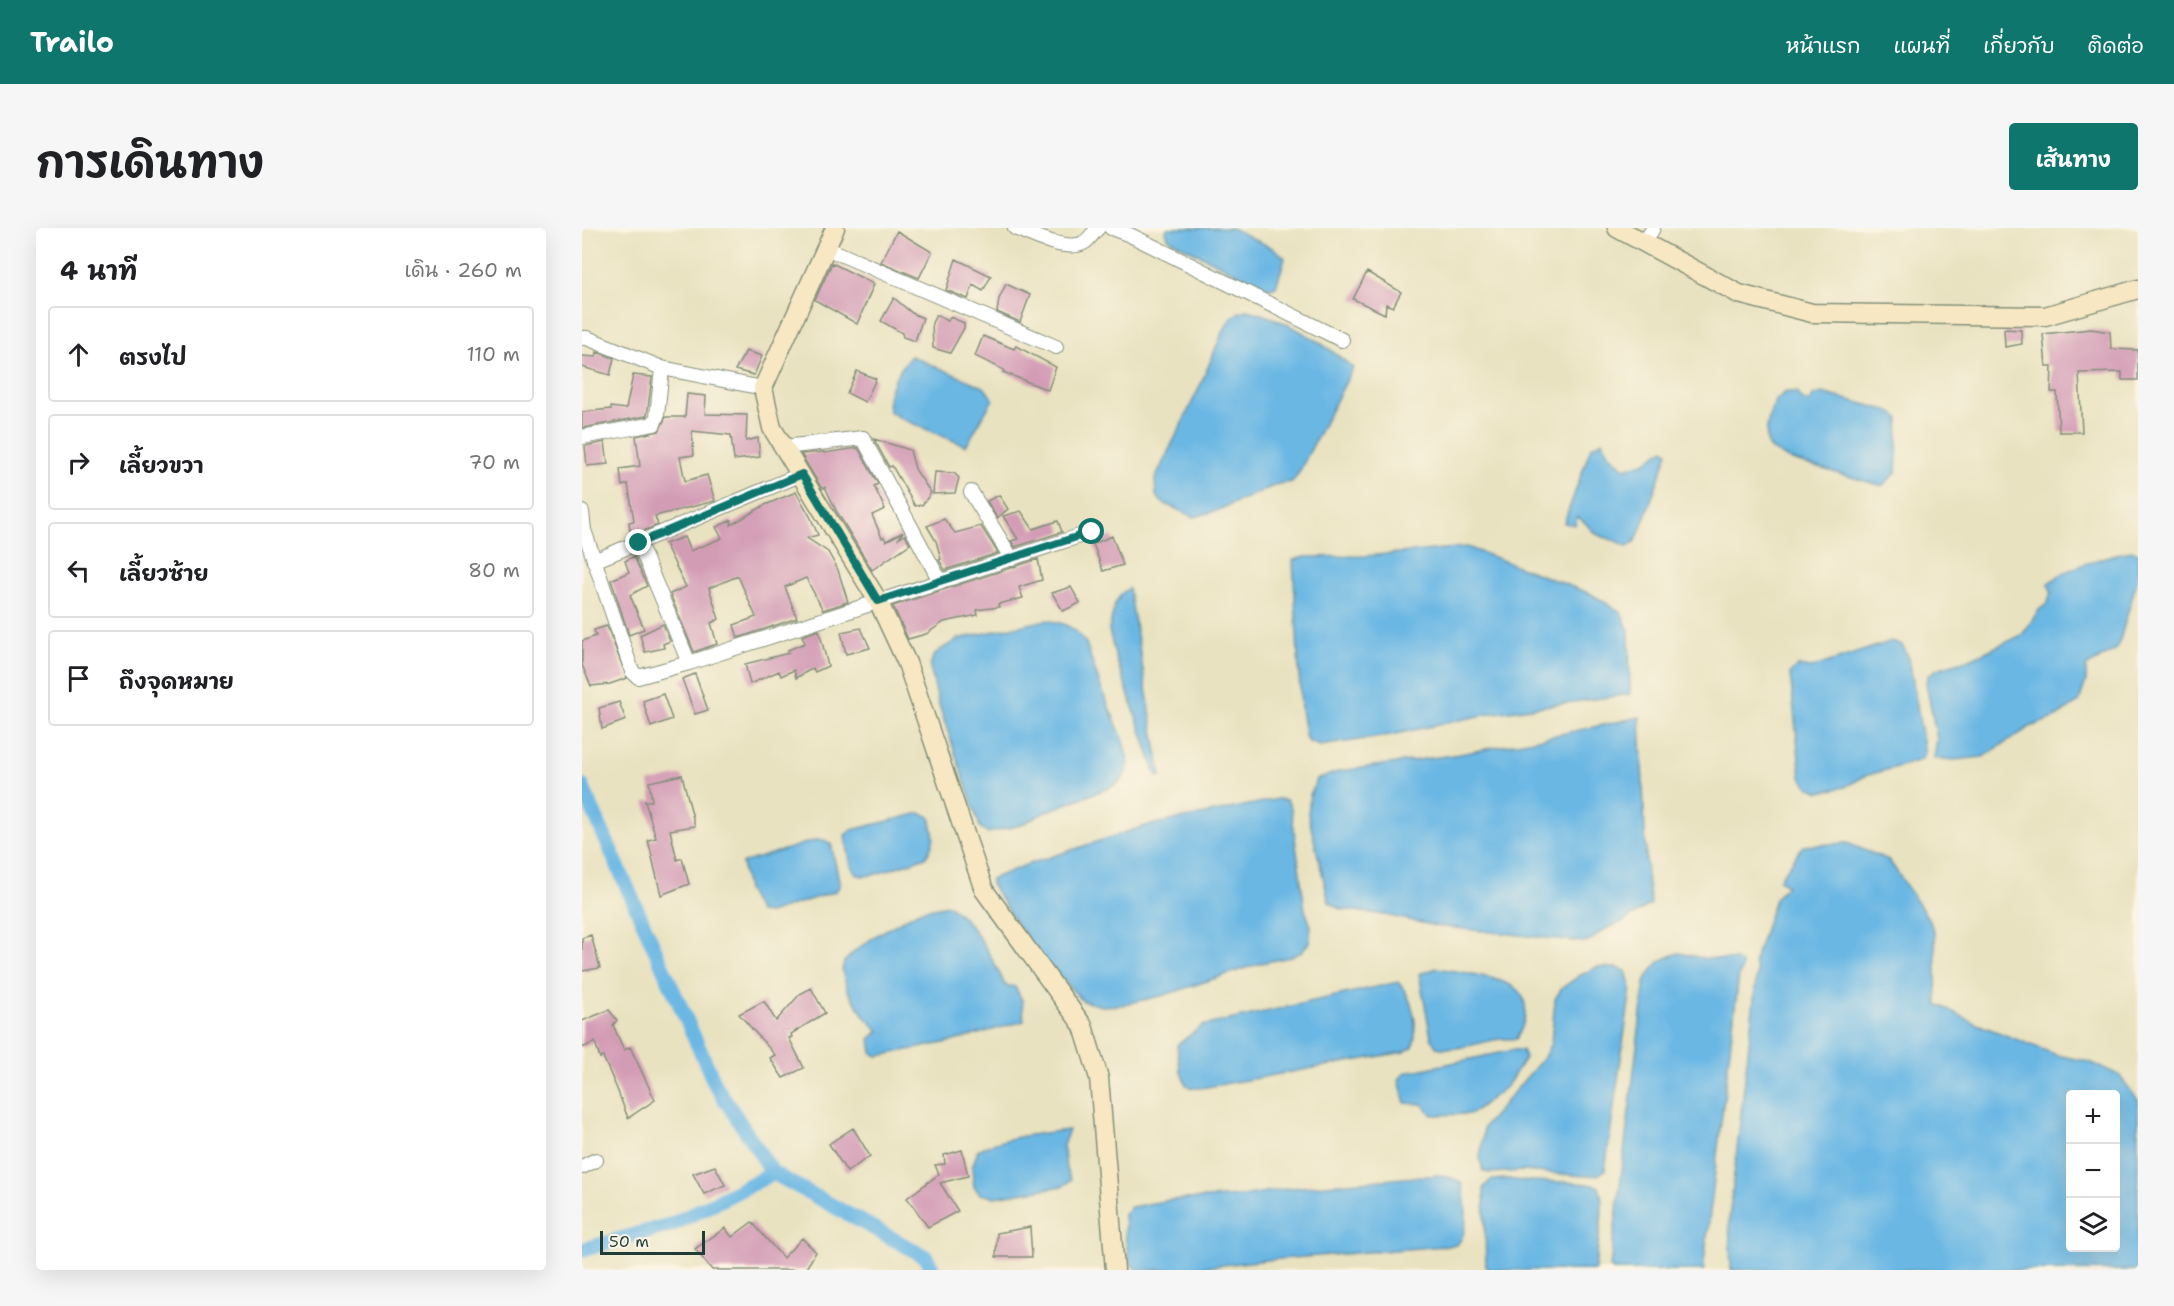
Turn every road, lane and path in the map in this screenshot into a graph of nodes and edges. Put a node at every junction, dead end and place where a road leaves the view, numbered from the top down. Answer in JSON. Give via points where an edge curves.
{"nodes":[{"id":1,"x":835,"y":228,"type":"edge"},
{"id":2,"x":1015,"y":228,"type":"edge"},
{"id":3,"x":1098,"y":228,"type":"edge"},
{"id":4,"x":1111,"y":228,"type":"edge"},
{"id":5,"x":1617,"y":228,"type":"edge"},
{"id":6,"x":1649,"y":236,"type":"edge"},
{"id":7,"x":826,"y":248,"type":"junction"},
{"id":8,"x":2138,"y":289,"type":"edge"},
{"id":9,"x":582,"y":338,"type":"edge"},
{"id":10,"x":1342,"y":340,"type":"dead end"},
{"id":11,"x":1056,"y":347,"type":"dead end"},
{"id":12,"x":662,"y":368,"type":"junction"},
{"id":13,"x":763,"y":388,"type":"junction"},
{"id":14,"x":582,"y":437,"type":"edge"},
{"id":15,"x":784,"y":447,"type":"junction"},
{"id":16,"x":802,"y":474,"type":"junction"},
{"id":17,"x":971,"y":492,"type":"dead end"},
{"id":18,"x":582,"y":512,"type":"edge"},
{"id":19,"x":1092,"y":532,"type":"dead end"},
{"id":20,"x":639,"y":543,"type":"junction"},
{"id":21,"x":1012,"y":559,"type":"junction"},
{"id":22,"x":594,"y":561,"type":"junction"},
{"id":23,"x":940,"y":581,"type":"junction"},
{"id":24,"x":878,"y":601,"type":"junction"},
{"id":25,"x":689,"y":663,"type":"junction"},
{"id":26,"x":596,"y":1160,"type":"dead end"},
{"id":27,"x":582,"y":1167,"type":"edge"},
{"id":28,"x":1115,"y":1270,"type":"edge"}],
"edges":[{"from":1,"to":7,"type":"street"},
{"from":2,"to":3,"type":"street","via":[[1075,246],[1085,242]]},
{"from":4,"to":10,"type":"street"},
{"from":5,"to":6,"type":"street"},
{"from":6,"to":8,"type":"street","via":[[1739,294],[1812,313],[2045,316]]},
{"from":7,"to":11,"type":"street"},
{"from":7,"to":13,"type":"street"},
{"from":9,"to":12,"type":"street"},
{"from":12,"to":13,"type":"street"},
{"from":12,"to":14,"type":"street","via":[[654,424]]},
{"from":13,"to":15,"type":"street","via":[[772,428]]},
{"from":15,"to":16,"type":"street"},
{"from":15,"to":23,"type":"street","via":[[862,438]]},
{"from":16,"to":20,"type":"street"},
{"from":16,"to":24,"type":"street"},
{"from":17,"to":21,"type":"street"},
{"from":18,"to":22,"type":"street"},
{"from":19,"to":21,"type":"street"},
{"from":20,"to":22,"type":"street"},
{"from":20,"to":25,"type":"street"},
{"from":21,"to":23,"type":"street"},
{"from":22,"to":25,"type":"street","via":[[632,671],[638,677]]},
{"from":23,"to":24,"type":"street"},
{"from":24,"to":25,"type":"street"},
{"from":24,"to":28,"type":"street","via":[[906,663],[984,890],[1083,1026],[1099,1078]]},
{"from":26,"to":27,"type":"street"}]}
